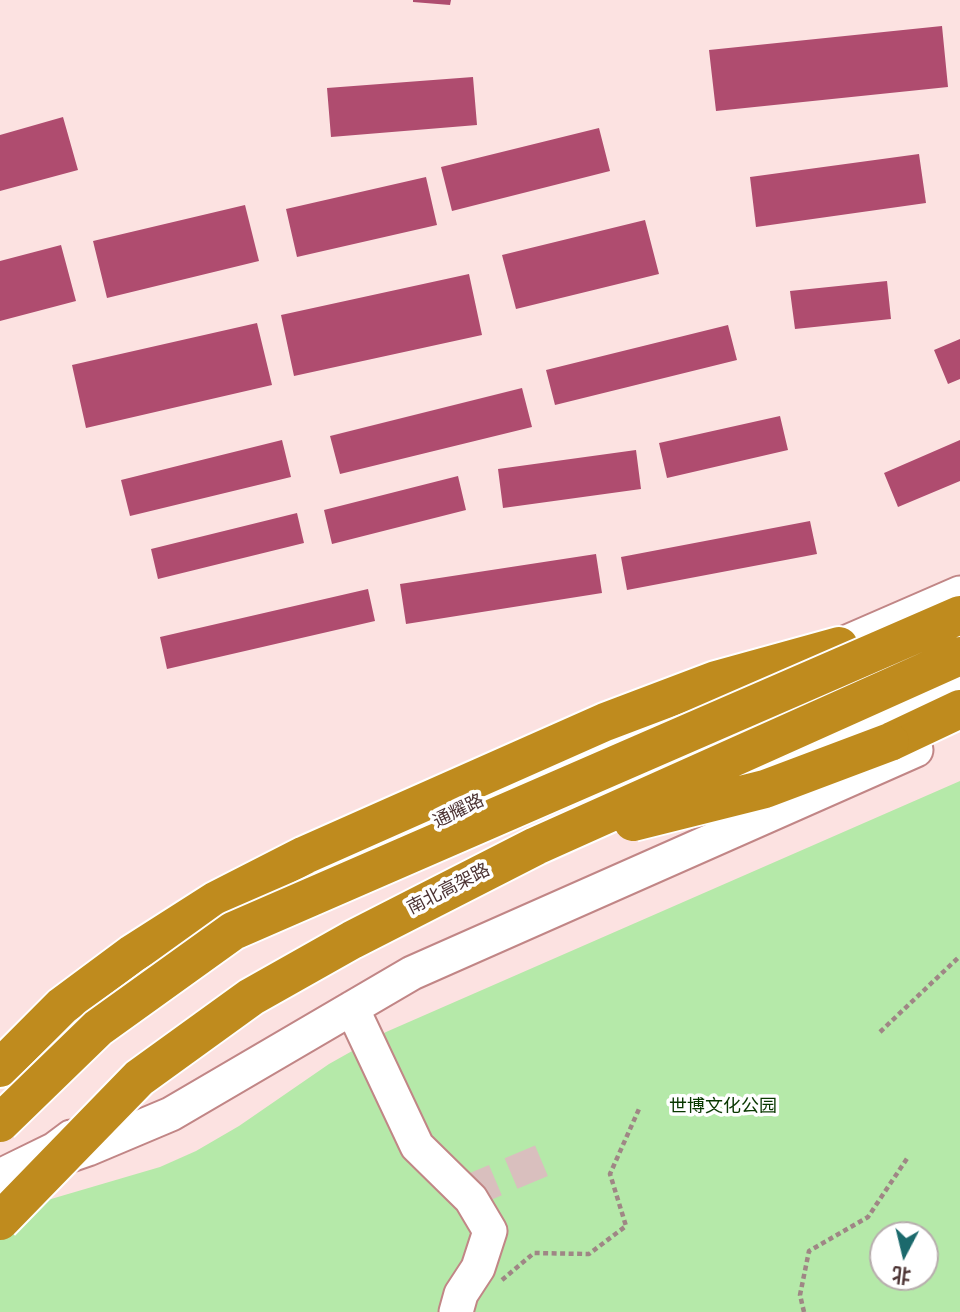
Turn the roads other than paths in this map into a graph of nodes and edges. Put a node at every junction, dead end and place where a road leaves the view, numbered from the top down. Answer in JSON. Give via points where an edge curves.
{"nodes":[{"id":1,"x":960,"y":593,"type":"edge"},
{"id":2,"x":960,"y":615,"type":"edge"},
{"id":3,"x":839,"y":646,"type":"junction"},
{"id":4,"x":960,"y":656,"type":"edge"},
{"id":5,"x":960,"y":679,"type":"edge"},
{"id":6,"x":960,"y":709,"type":"edge"},
{"id":7,"x":960,"y":730,"type":"edge"},
{"id":8,"x":536,"y":846,"type":"junction"},
{"id":9,"x":352,"y":1008,"type":"junction"},
{"id":10,"x":0,"y":1068,"type":"edge"},
{"id":11,"x":0,"y":1107,"type":"edge"},
{"id":12,"x":0,"y":1123,"type":"edge"},
{"id":13,"x":0,"y":1177,"type":"edge"},
{"id":14,"x":0,"y":1221,"type":"edge"},
{"id":15,"x":456,"y":1312,"type":"edge"}],
"edges":[{"from":1,"to":3,"type":"street","name":"通耀路"},
{"from":2,"to":12,"type":"highway","bridge":true,"via":[[233,931],[98,1028]]},
{"from":3,"to":10,"type":"highway","via":[[716,680],[606,722],[304,855],[215,901],[132,954],[62,1006]]},
{"from":3,"to":11,"type":"street","name":"通耀路","via":[[518,783],[403,839],[318,892],[79,1061]]},
{"from":4,"to":8,"type":"highway","name":"南北高架路","bridge":true},
{"from":5,"to":13,"type":"street","via":[[427,913],[316,975],[55,1149]]},
{"from":6,"to":8,"type":"highway","bridge":true,"via":[[890,742],[765,789]]},
{"from":7,"to":9,"type":"street","via":[[437,961]]},
{"from":8,"to":14,"type":"highway","name":"南北高架路","bridge":true,"via":[[251,997],[139,1078]]},
{"from":9,"to":13,"type":"street","via":[[172,1114],[88,1149]]},
{"from":9,"to":15,"type":"street","via":[[417,1146],[471,1199],[490,1231]]}]}
